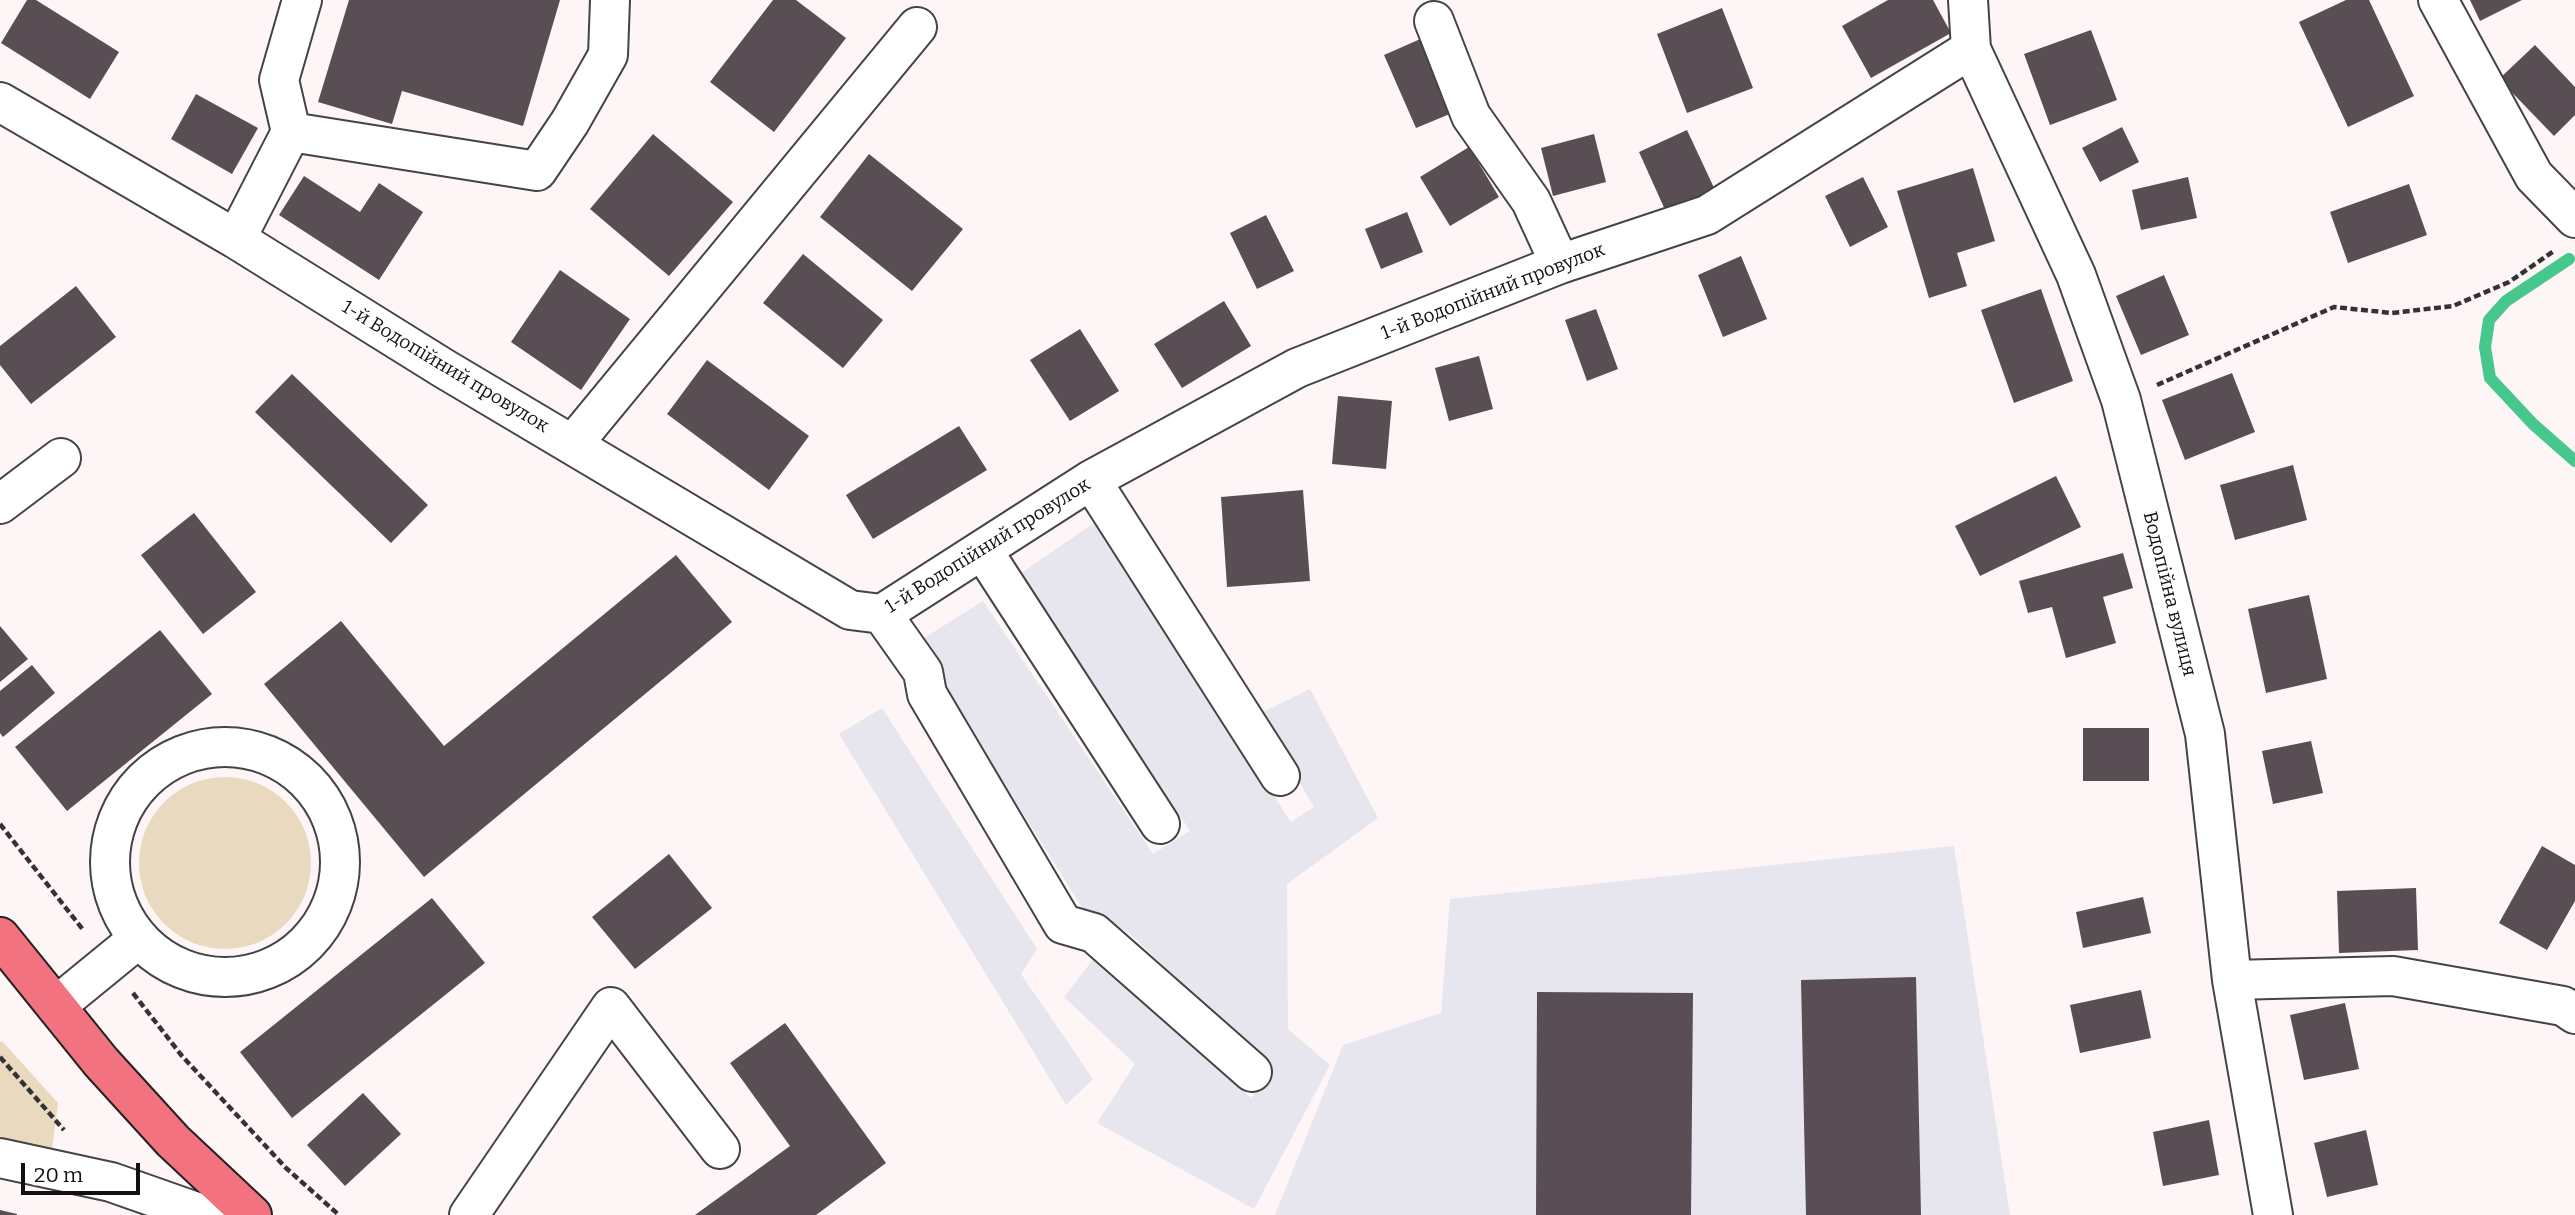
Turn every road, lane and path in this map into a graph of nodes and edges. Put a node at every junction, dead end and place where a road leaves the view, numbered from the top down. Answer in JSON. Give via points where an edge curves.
{"nodes":[{"id":1,"x":302,"y":0,"type":"edge"},
{"id":2,"x":610,"y":0,"type":"edge"},
{"id":3,"x":1968,"y":0,"type":"edge"},
{"id":4,"x":2438,"y":0,"type":"edge"},
{"id":5,"x":1434,"y":21,"type":"dead end"},
{"id":6,"x":917,"y":27,"type":"dead end"},
{"id":7,"x":1971,"y":49,"type":"junction"},
{"id":8,"x":0,"y":102,"type":"edge"},
{"id":9,"x":291,"y":132,"type":"junction"},
{"id":10,"x":2570,"y":231,"type":"edge"},
{"id":11,"x":236,"y":239,"type":"junction"},
{"id":12,"x":1560,"y":264,"type":"junction"},
{"id":13,"x":2122,"y":400,"type":"junction"},
{"id":14,"x":573,"y":444,"type":"junction"},
{"id":15,"x":61,"y":458,"type":"dead end"},
{"id":16,"x":1091,"y":480,"type":"junction"},
{"id":17,"x":0,"y":504,"type":"edge"},
{"id":18,"x":983,"y":551,"type":"junction"},
{"id":19,"x":882,"y":614,"type":"junction"},
{"id":20,"x":1280,"y":776,"type":"dead end"},
{"id":21,"x":0,"y":824,"type":"edge"},
{"id":22,"x":1160,"y":824,"type":"dead end"},
{"id":23,"x":0,"y":937,"type":"edge"},
{"id":24,"x":138,"y":939,"type":"junction"},
{"id":25,"x":109,"y":962,"type":"junction"},
{"id":26,"x":2232,"y":980,"type":"junction"},
{"id":27,"x":56,"y":1006,"type":"junction"},
{"id":28,"x":2575,"y":1014,"type":"edge"},
{"id":29,"x":1252,"y":1072,"type":"dead end"},
{"id":30,"x":720,"y":1149,"type":"dead end"},
{"id":31,"x":0,"y":1158,"type":"edge"},
{"id":32,"x":200,"y":1214,"type":"edge"},
{"id":33,"x":252,"y":1215,"type":"edge"},
{"id":34,"x":339,"y":1215,"type":"edge"},
{"id":35,"x":468,"y":1215,"type":"edge"},
{"id":36,"x":2273,"y":1215,"type":"edge"}],
"edges":[{"from":1,"to":9,"type":"street","via":[[279,80]]},
{"from":2,"to":9,"type":"street","via":[[608,55],[537,171]]},
{"from":3,"to":7,"type":"street","name":"Водопійна вулиця"},
{"from":4,"to":10,"type":"street","via":[[2534,176]]},
{"from":5,"to":12,"type":"street","via":[[1471,116],[1531,201]]},
{"from":6,"to":14,"type":"street"},
{"from":7,"to":12,"type":"street","name":"1-й Водопійний провулок","via":[[1707,215]]},
{"from":7,"to":13,"type":"street","name":"Водопійна вулиця","via":[[2076,275]]},
{"from":8,"to":11,"type":"street","name":"1-й Водопійний провулок"},
{"from":9,"to":11,"type":"street"},
{"from":10,"to":13,"type":"path","via":[[2509,282],[2453,306],[2392,313],[2334,307]]},
{"from":11,"to":14,"type":"street","name":"1-й Водопійний провулок"},
{"from":12,"to":16,"type":"street","name":"1-й Водопійний провулок","via":[[1297,368]]},
{"from":13,"to":26,"type":"street","name":"Водопійна вулиця","via":[[2205,734]]},
{"from":14,"to":19,"type":"street","name":"1-й Водопійний провулок","via":[[850,610]]},
{"from":15,"to":17,"type":"street"},
{"from":16,"to":18,"type":"street","name":"1-й Водопійний провулок"},
{"from":16,"to":20,"type":"street"},
{"from":18,"to":19,"type":"street","name":"1-й Водопійний провулок"},
{"from":18,"to":22,"type":"street"},
{"from":19,"to":29,"type":"street","via":[[923,672],[927,694],[1063,924],[1094,933]]},
{"from":21,"to":25,"type":"path"},
{"from":23,"to":27,"type":"main road"},
{"from":24,"to":24,"type":"street","via":[[167,962],[203,976],[241,976],[278,965],[309,942],[330,910],[340,874],[338,836],[324,801],[298,772],[269,755],[235,746],[201,748],[169,761],[141,782],[122,810],[111,843],[110,877],[119,910]]},
{"from":24,"to":25,"type":"street"},
{"from":25,"to":27,"type":"street"},
{"from":25,"to":34,"type":"path","via":[[182,1056],[286,1168]]},
{"from":26,"to":28,"type":"street","via":[[2393,976],[2563,1006]]},
{"from":26,"to":36,"type":"street","name":"Водопійна вулиця"},
{"from":27,"to":33,"type":"main road","via":[[173,1141]]},
{"from":30,"to":35,"type":"street","via":[[611,1007]]},
{"from":31,"to":32,"type":"street","via":[[111,1182]]}]}
